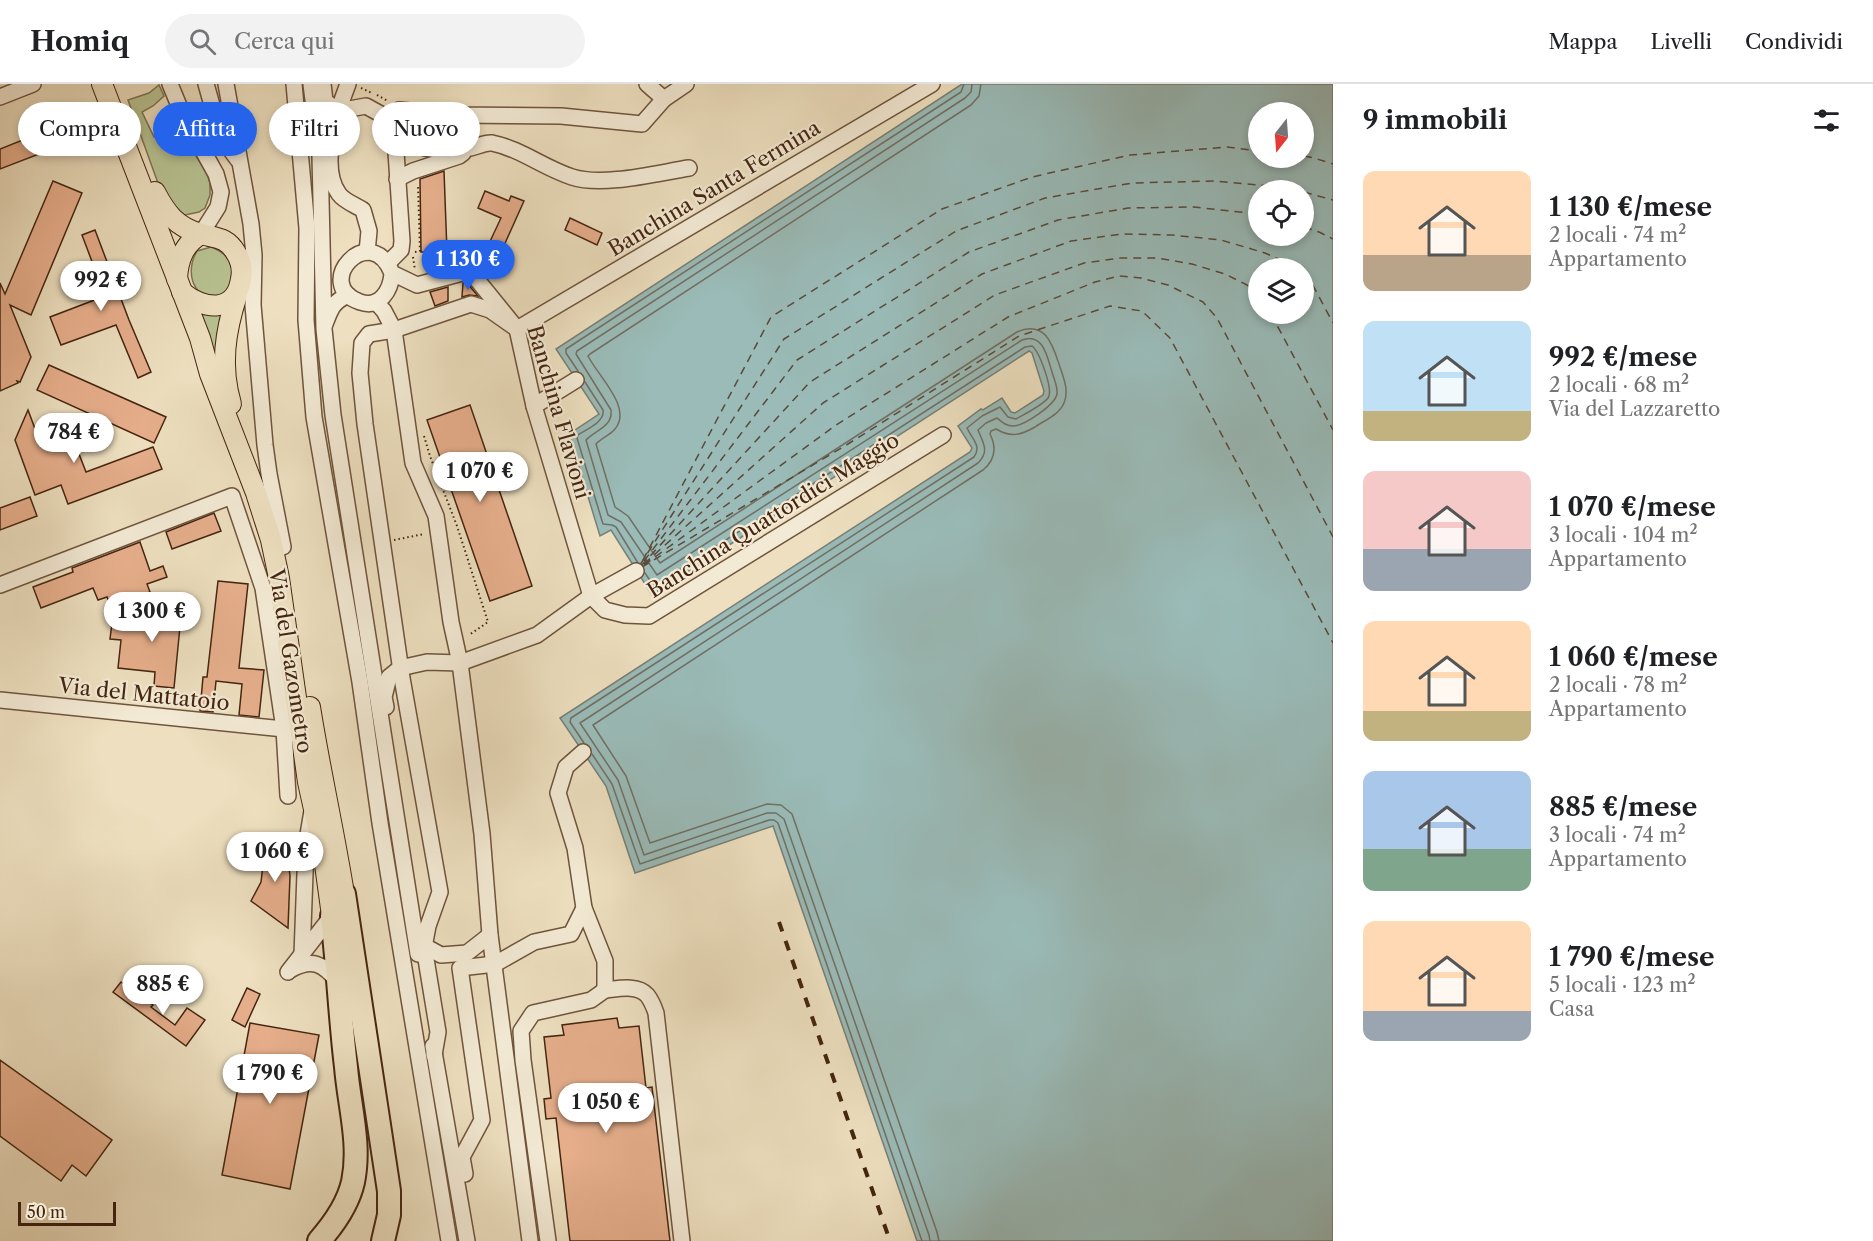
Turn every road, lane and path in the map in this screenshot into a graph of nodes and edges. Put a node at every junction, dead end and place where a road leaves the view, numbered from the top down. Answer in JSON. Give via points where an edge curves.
{"nodes":[{"id":1,"x":33,"y":84,"type":"edge"},
{"id":2,"x":102,"y":84,"type":"edge"},
{"id":3,"x":112,"y":84,"type":"edge"},
{"id":4,"x":170,"y":84,"type":"edge"},
{"id":5,"x":206,"y":84,"type":"edge"},
{"id":6,"x":216,"y":84,"type":"edge"},
{"id":7,"x":226,"y":84,"type":"edge"},
{"id":8,"x":235,"y":84,"type":"edge"},
{"id":9,"x":294,"y":84,"type":"edge"},
{"id":10,"x":311,"y":84,"type":"edge"},
{"id":11,"x":323,"y":84,"type":"edge"},
{"id":12,"x":348,"y":84,"type":"edge"},
{"id":13,"x":647,"y":84,"type":"edge"},
{"id":14,"x":686,"y":84,"type":"edge"},
{"id":15,"x":932,"y":84,"type":"edge"},
{"id":16,"x":0,"y":97,"type":"edge"},
{"id":17,"x":664,"y":99,"type":"junction"},
{"id":18,"x":326,"y":102,"type":"edge"},
{"id":19,"x":341,"y":102,"type":"edge"},
{"id":20,"x":480,"y":115,"type":"edge"},
{"id":21,"x":480,"y":145,"type":"edge"},
{"id":22,"x":331,"y":156,"type":"edge"},
{"id":23,"x":396,"y":156,"type":"edge"},
{"id":24,"x":459,"y":156,"type":"edge"},
{"id":25,"x":241,"y":165,"type":"junction"},
{"id":26,"x":689,"y":168,"type":"dead end"},
{"id":27,"x":398,"y":179,"type":"junction"},
{"id":28,"x":244,"y":188,"type":"junction"},
{"id":29,"x":201,"y":234,"type":"junction"},
{"id":30,"x":322,"y":248,"type":"junction"},
{"id":31,"x":367,"y":252,"type":"junction"},
{"id":32,"x":350,"y":258,"type":"junction"},
{"id":33,"x":241,"y":264,"type":"junction"},
{"id":34,"x":390,"y":268,"type":"junction"},
{"id":35,"x":179,"y":286,"type":"junction"},
{"id":36,"x":237,"y":295,"type":"junction"},
{"id":37,"x":348,"y":296,"type":"junction"},
{"id":38,"x":376,"y":302,"type":"junction"},
{"id":39,"x":324,"y":329,"type":"junction"},
{"id":40,"x":517,"y":329,"type":"junction"},
{"id":41,"x":394,"y":330,"type":"junction"},
{"id":42,"x":576,"y":380,"type":"dead end"},
{"id":43,"x":534,"y":406,"type":"junction"},
{"id":44,"x":944,"y":435,"type":"dead end"},
{"id":45,"x":283,"y":547,"type":"junction"},
{"id":46,"x":636,"y":571,"type":"dead end"},
{"id":47,"x":0,"y":585,"type":"edge"},
{"id":48,"x":591,"y":596,"type":"junction"},
{"id":49,"x":460,"y":663,"type":"junction"},
{"id":50,"x":400,"y":668,"type":"junction"},
{"id":51,"x":0,"y":700,"type":"edge"},
{"id":52,"x":284,"y":729,"type":"junction"},
{"id":53,"x":583,"y":752,"type":"dead end"},
{"id":54,"x":288,"y":796,"type":"dead end"},
{"id":55,"x":313,"y":805,"type":"junction"},
{"id":56,"x":396,"y":810,"type":"junction"},
{"id":57,"x":344,"y":894,"type":"junction"},
{"id":58,"x":584,"y":908,"type":"junction"},
{"id":59,"x":332,"y":916,"type":"junction"},
{"id":60,"x":490,"y":935,"type":"junction"},
{"id":61,"x":420,"y":944,"type":"junction"},
{"id":62,"x":302,"y":955,"type":"junction"},
{"id":63,"x":495,"y":964,"type":"junction"},
{"id":64,"x":339,"y":983,"type":"junction"},
{"id":65,"x":604,"y":990,"type":"junction"},
{"id":66,"x":466,"y":1235,"type":"edge"},
{"id":67,"x":319,"y":1241,"type":"edge"},
{"id":68,"x":383,"y":1241,"type":"edge"},
{"id":69,"x":449,"y":1241,"type":"edge"},
{"id":70,"x":530,"y":1241,"type":"edge"},
{"id":71,"x":548,"y":1241,"type":"edge"},
{"id":72,"x":682,"y":1241,"type":"edge"}],
"edges":[{"from":1,"to":16,"type":"street"},
{"from":2,"to":35,"type":"main road"},
{"from":3,"to":29,"type":"main road","via":[[165,211]]},
{"from":4,"to":29,"type":"street","via":[[216,174],[221,192],[218,207]]},
{"from":5,"to":25,"type":"street","via":[[221,137]]},
{"from":6,"to":25,"type":"street","via":[[227,136]]},
{"from":7,"to":25,"type":"street"},
{"from":8,"to":25,"type":"street","via":[[242,135]]},
{"from":9,"to":69,"type":"street","via":[[307,228],[306,320],[314,417]]},
{"from":10,"to":30,"type":"street","via":[[320,156]]},
{"from":11,"to":18,"type":"street"},
{"from":12,"to":19,"type":"street"},
{"from":13,"to":17,"type":"street"},
{"from":14,"to":17,"type":"street"},
{"from":15,"to":40,"type":"street","name":"Banchina Santa Fermina"},
{"from":17,"to":20,"type":"street","via":[[642,124],[561,116]]},
{"from":21,"to":26,"type":"street","via":[[489,142],[516,151],[575,178],[613,180]]},
{"from":22,"to":31,"type":"street","via":[[332,182],[340,196],[363,210],[369,231]]},
{"from":23,"to":27,"type":"street"},
{"from":24,"to":27,"type":"street"},
{"from":25,"to":28,"type":"street"},
{"from":27,"to":34,"type":"street","via":[[402,241]]},
{"from":28,"to":33,"type":"street"},
{"from":28,"to":45,"type":"street","via":[[254,255],[253,305],[265,445]]},
{"from":29,"to":33,"type":"main road","via":[[225,240]]},
{"from":29,"to":35,"type":"main road","via":[[184,248],[179,260]]},
{"from":30,"to":32,"type":"street"},
{"from":30,"to":39,"type":"street"},
{"from":31,"to":32,"type":"street"},
{"from":31,"to":34,"type":"street","name":"Banchina Flavioni","via":[[379,255]]},
{"from":32,"to":37,"type":"street","via":[[341,277]]},
{"from":33,"to":36,"type":"main road"},
{"from":34,"to":38,"type":"street","via":[[391,285]]},
{"from":34,"to":40,"type":"street","name":"Banchina Flavioni","via":[[417,285],[470,271]]},
{"from":35,"to":36,"type":"main road","via":[[207,306],[229,302]]},
{"from":35,"to":55,"type":"main road","via":[[271,540]]},
{"from":36,"to":45,"type":"main road","via":[[226,341],[228,394]]},
{"from":37,"to":38,"type":"street","via":[[361,303]]},
{"from":37,"to":39,"type":"street","via":[[330,310]]},
{"from":38,"to":41,"type":"street"},
{"from":39,"to":56,"type":"street","via":[[344,493]]},
{"from":40,"to":41,"type":"street","via":[[490,310],[471,304]]},
{"from":40,"to":43,"type":"street","name":"Banchina Flavioni"},
{"from":41,"to":49,"type":"street","via":[[413,463],[436,516]]},
{"from":41,"to":50,"type":"street","via":[[369,333],[362,343],[360,373]]},
{"from":42,"to":43,"type":"street"},
{"from":43,"to":48,"type":"street","name":"Banchina Flavioni"},
{"from":44,"to":48,"type":"street","name":"Banchina Quattordici Maggio","via":[[649,616],[605,610]]},
{"from":45,"to":57,"type":"main road"},
{"from":46,"to":48,"type":"street"},
{"from":47,"to":52,"type":"street","name":"Via del Gazometro","via":[[232,496],[263,588]]},
{"from":48,"to":49,"type":"street","via":[[537,635]]},
{"from":49,"to":50,"type":"street","via":[[427,662]]},
{"from":49,"to":60,"type":"street","via":[[482,834]]},
{"from":50,"to":56,"type":"street","via":[[389,677],[384,697],[401,793]]},
{"from":50,"to":61,"type":"street","via":[[440,892]]},
{"from":51,"to":52,"type":"street","name":"Via del Mattatoio"},
{"from":52,"to":54,"type":"street","name":"Via del Gazometro"},
{"from":53,"to":58,"type":"street","via":[[566,767],[558,793],[575,848]]},
{"from":55,"to":59,"type":"main road"},
{"from":55,"to":62,"type":"street","via":[[306,846]]},
{"from":56,"to":61,"type":"street"},
{"from":57,"to":59,"type":"street"},
{"from":57,"to":68,"type":"highway","via":[[389,1191]]},
{"from":58,"to":63,"type":"street","via":[[571,934],[534,942]]},
{"from":58,"to":65,"type":"street","via":[[605,961]]},
{"from":59,"to":62,"type":"street"},
{"from":59,"to":64,"type":"highway"},
{"from":60,"to":61,"type":"street","via":[[467,954],[441,955]]},
{"from":60,"to":63,"type":"street"},
{"from":61,"to":66,"type":"street","via":[[434,1055]]},
{"from":62,"to":64,"type":"street","via":[[288,972],[303,963],[315,964],[327,968]]},
{"from":63,"to":66,"type":"street","via":[[460,968],[482,1120],[462,1157],[471,1215]]},
{"from":63,"to":70,"type":"street"},
{"from":64,"to":67,"type":"highway","via":[[355,1162],[345,1204]]},
{"from":65,"to":71,"type":"street","via":[[591,1000],[533,1012],[521,1032]]},
{"from":65,"to":72,"type":"street","via":[[638,990],[647,994],[657,1013]]}]}
